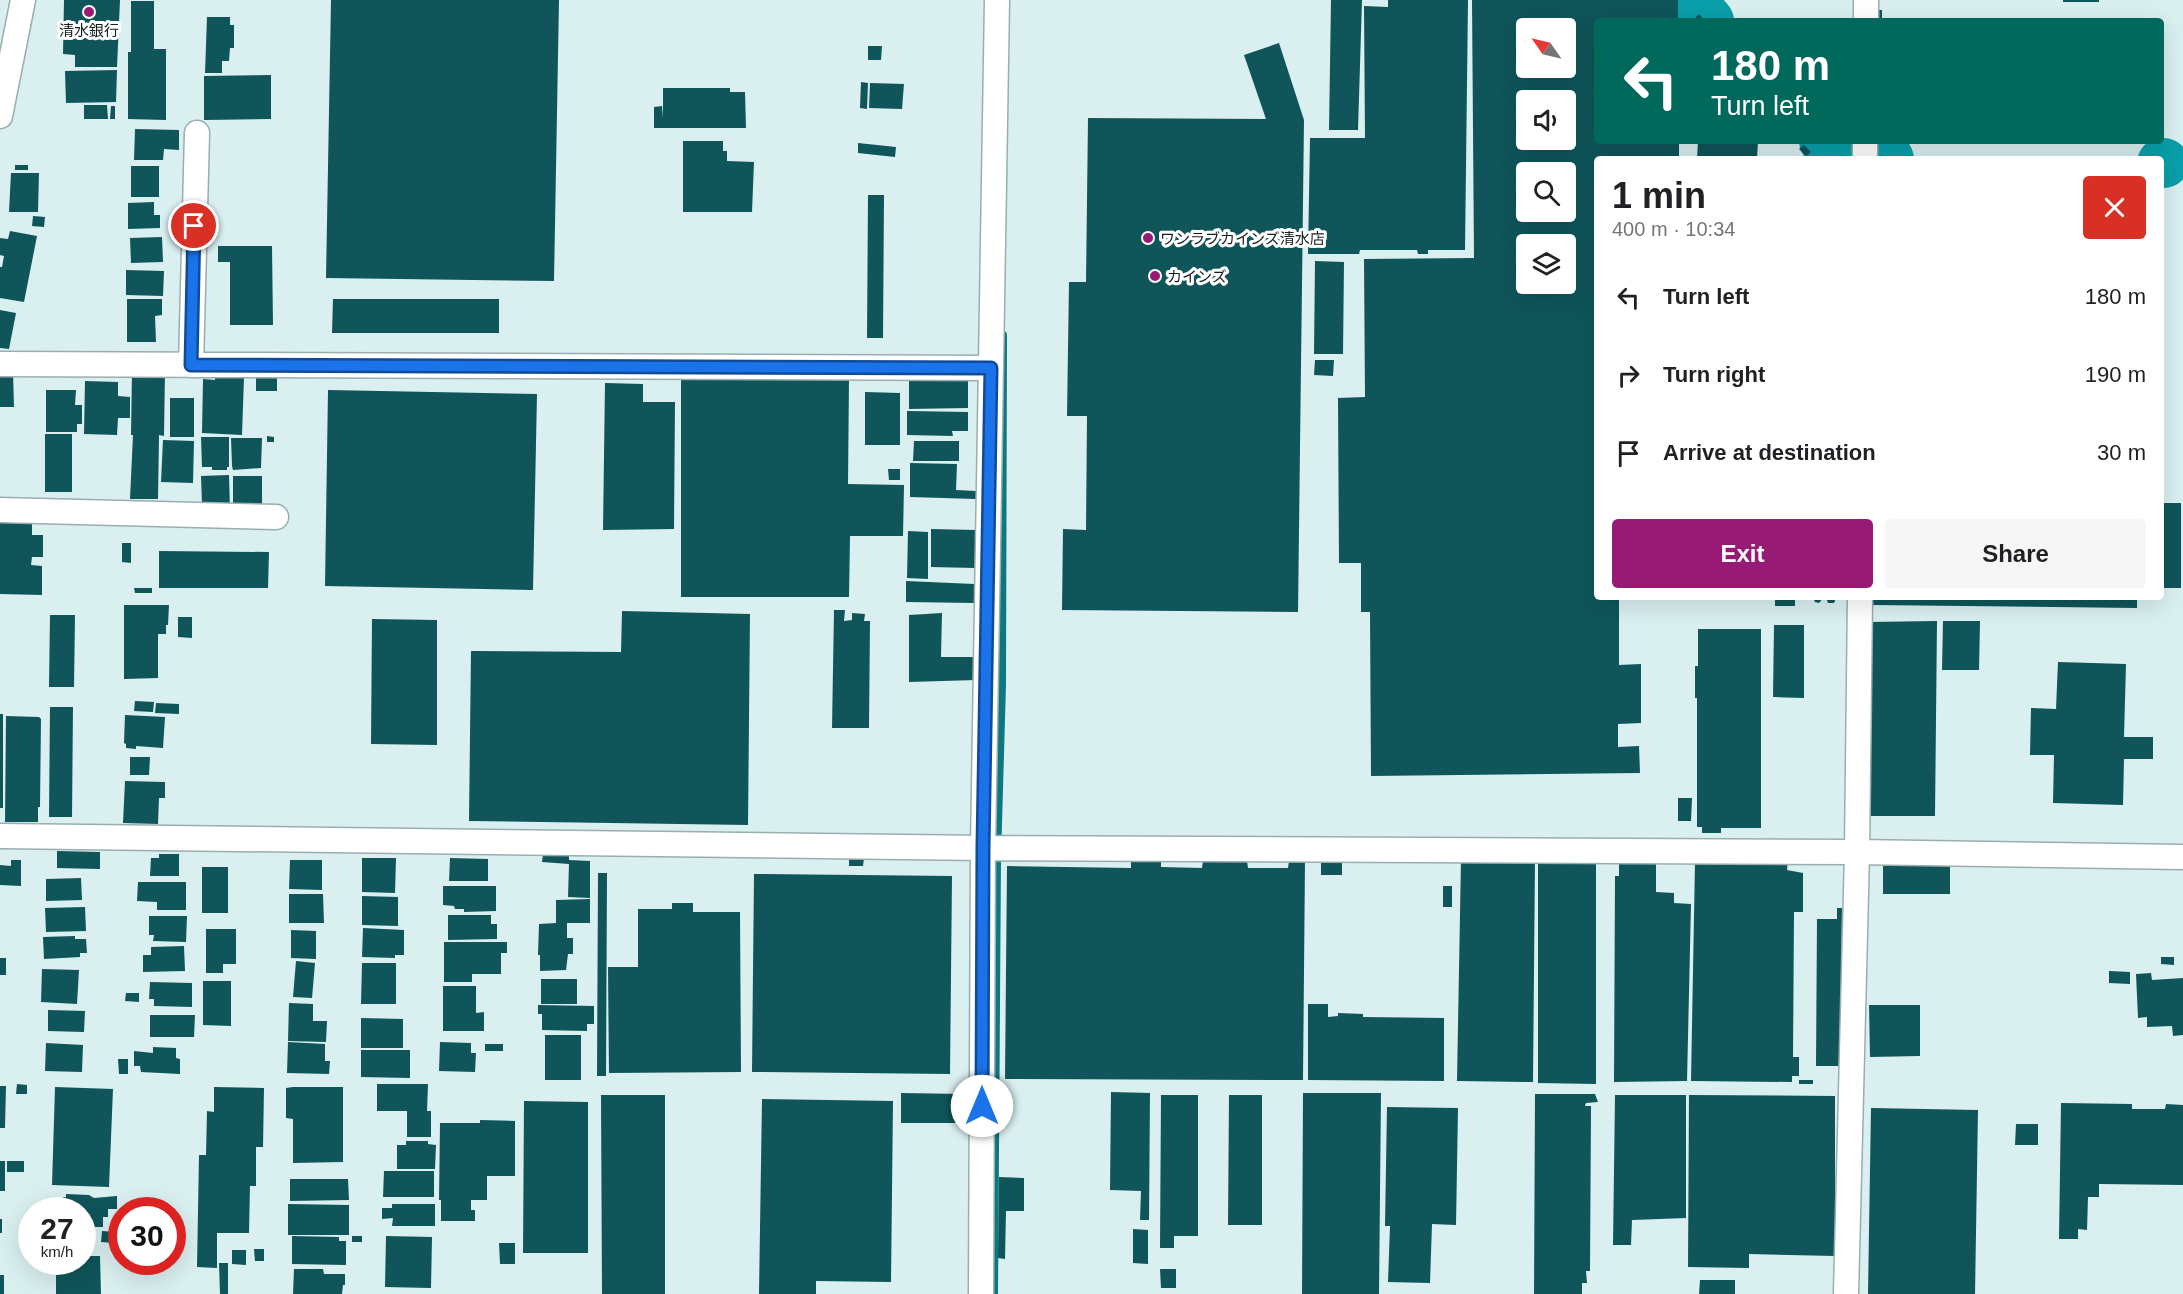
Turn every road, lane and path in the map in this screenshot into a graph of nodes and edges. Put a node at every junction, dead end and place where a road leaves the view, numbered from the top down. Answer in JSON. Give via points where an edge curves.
{"nodes":[{"id":1,"x":23,"y":0,"type":"edge"},
{"id":2,"x":997,"y":0,"type":"edge"},
{"id":3,"x":1866,"y":0,"type":"edge"},
{"id":4,"x":1866,"y":18,"type":"edge"},
{"id":5,"x":0,"y":117,"type":"edge"},
{"id":6,"x":196,"y":133,"type":"dead end"},
{"id":7,"x":0,"y":364,"type":"edge"},
{"id":8,"x":191,"y":365,"type":"junction"},
{"id":9,"x":991,"y":368,"type":"junction"},
{"id":10,"x":0,"y":510,"type":"edge"},
{"id":11,"x":276,"y":517,"type":"dead end"},
{"id":12,"x":1860,"y":600,"type":"edge"},
{"id":13,"x":0,"y":836,"type":"edge"},
{"id":14,"x":983,"y":848,"type":"junction"},
{"id":15,"x":1857,"y":852,"type":"junction"},
{"id":16,"x":2183,"y":857,"type":"edge"},
{"id":17,"x":981,"y":1294,"type":"edge"},
{"id":18,"x":1846,"y":1294,"type":"edge"}],
"edges":[{"from":1,"to":5,"type":"street"},
{"from":2,"to":9,"type":"street"},
{"from":3,"to":4,"type":"street"},
{"from":6,"to":8,"type":"street"},
{"from":7,"to":8,"type":"street"},
{"from":8,"to":9,"type":"street"},
{"from":9,"to":14,"type":"street"},
{"from":10,"to":11,"type":"street"},
{"from":12,"to":15,"type":"street"},
{"from":13,"to":14,"type":"street"},
{"from":14,"to":15,"type":"street"},
{"from":14,"to":17,"type":"street"},
{"from":15,"to":16,"type":"street"},
{"from":15,"to":18,"type":"street"}]}
